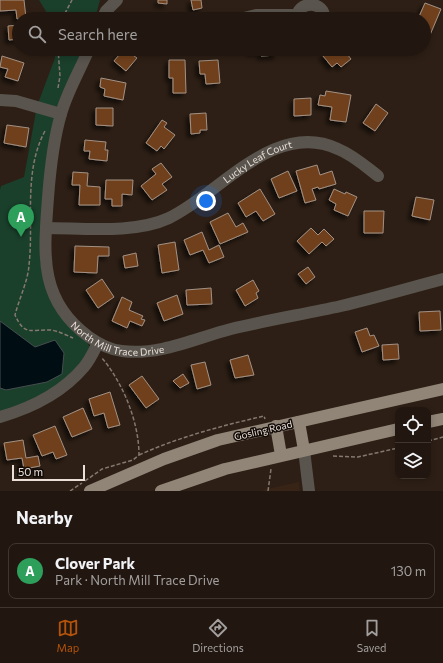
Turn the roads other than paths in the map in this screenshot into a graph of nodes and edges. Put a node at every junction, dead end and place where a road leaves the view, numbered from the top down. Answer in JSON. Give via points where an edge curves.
{"nodes":[{"id":1,"x":117,"y":0,"type":"edge"},
{"id":2,"x":105,"y":10,"type":"edge"},
{"id":3,"x":298,"y":12,"type":"edge"},
{"id":4,"x":322,"y":12,"type":"edge"},
{"id":5,"x":86,"y":56,"type":"edge"},
{"id":6,"x":0,"y":100,"type":"edge"},
{"id":7,"x":61,"y":114,"type":"junction"},
{"id":8,"x":378,"y":176,"type":"dead end"},
{"id":9,"x":46,"y":228,"type":"junction"},
{"id":10,"x":443,"y":278,"type":"edge"},
{"id":11,"x":96,"y":347,"type":"junction"},
{"id":12,"x":443,"y":389,"type":"edge"},
{"id":13,"x":0,"y":417,"type":"edge"},
{"id":14,"x":443,"y":419,"type":"edge"},
{"id":15,"x":431,"y":421,"type":"edge"},
{"id":16,"x":299,"y":422,"type":"junction"},
{"id":17,"x":276,"y":426,"type":"junction"},
{"id":18,"x":395,"y":430,"type":"edge"},
{"id":19,"x":304,"y":450,"type":"junction"},
{"id":20,"x":281,"y":455,"type":"junction"},
{"id":21,"x":90,"y":491,"type":"edge"},
{"id":22,"x":162,"y":491,"type":"edge"},
{"id":23,"x":308,"y":491,"type":"edge"}],
"edges":[{"from":1,"to":2,"type":"street"},
{"from":3,"to":4,"type":"street","via":[[304,4],[313,3],[321,7]]},
{"from":5,"to":7,"type":"street","name":"North Mill Trace Drive"},
{"from":6,"to":7,"type":"street","via":[[16,100]]},
{"from":7,"to":9,"type":"street","name":"North Mill Trace Drive","via":[[49,181]]},
{"from":8,"to":9,"type":"street","name":"Lucky Leaf Court","via":[[337,148],[309,143],[296,144],[266,153],[246,164],[185,209],[154,223],[111,228]]},
{"from":9,"to":11,"type":"street","name":"North Mill Trace Drive","via":[[46,264],[53,294],[68,319]]},
{"from":10,"to":11,"type":"street","name":"North Mill Trace Drive","via":[[341,306],[231,329],[164,349],[133,352]]},
{"from":11,"to":13,"type":"street","via":[[84,367],[69,382],[34,405]]},
{"from":12,"to":16,"type":"main road","name":"Gosling Road"},
{"from":14,"to":15,"type":"main road"},
{"from":16,"to":17,"type":"main road","name":"Gosling Road"},
{"from":16,"to":19,"type":"main road"},
{"from":17,"to":20,"type":"main road"},
{"from":17,"to":21,"type":"main road","name":"Gosling Road","via":[[204,445]]},
{"from":18,"to":19,"type":"main road"},
{"from":19,"to":20,"type":"main road"},
{"from":19,"to":23,"type":"street"},
{"from":20,"to":22,"type":"main road","via":[[225,469]]}]}
